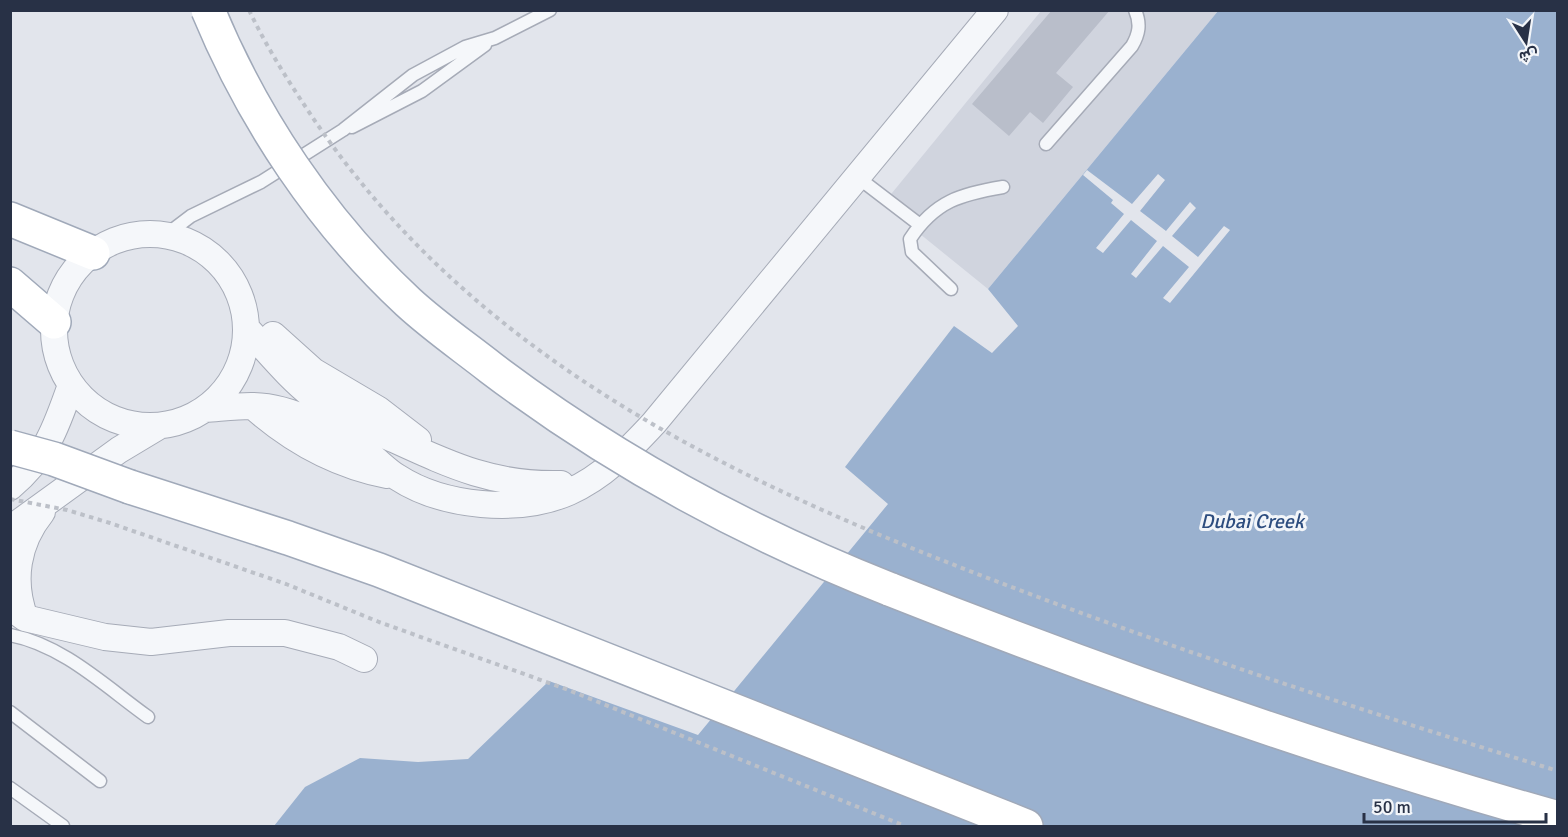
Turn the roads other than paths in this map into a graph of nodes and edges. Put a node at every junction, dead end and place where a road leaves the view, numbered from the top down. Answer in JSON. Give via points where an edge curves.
{"nodes":[{"id":1,"x":208,"y":10,"type":"edge"},
{"id":2,"x":550,"y":10,"type":"edge"},
{"id":3,"x":995,"y":10,"type":"edge"},
{"id":4,"x":1135,"y":10,"type":"edge"},
{"id":5,"x":495,"y":38,"type":"junction"},
{"id":6,"x":343,"y":130,"type":"junction"},
{"id":7,"x":1046,"y":144,"type":"dead end"},
{"id":8,"x":856,"y":176,"type":"junction"},
{"id":9,"x":1003,"y":187,"type":"dead end"},
{"id":10,"x":10,"y":219,"type":"edge"},
{"id":11,"x":921,"y":225,"type":"junction"},
{"id":12,"x":166,"y":236,"type":"junction"},
{"id":13,"x":93,"y":253,"type":"junction"},
{"id":14,"x":10,"y":284,"type":"edge"},
{"id":15,"x":951,"y":289,"type":"dead end"},
{"id":16,"x":245,"y":318,"type":"junction"},
{"id":17,"x":54,"y":322,"type":"junction"},
{"id":18,"x":71,"y":386,"type":"junction"},
{"id":19,"x":205,"y":409,"type":"junction"},
{"id":20,"x":159,"y":426,"type":"junction"},
{"id":21,"x":10,"y":447,"type":"edge"},
{"id":22,"x":10,"y":466,"type":"edge"},
{"id":23,"x":591,"y":480,"type":"junction"},
{"id":24,"x":10,"y":487,"type":"edge"},
{"id":25,"x":130,"y":487,"type":"junction"},
{"id":26,"x":56,"y":496,"type":"junction"},
{"id":27,"x":10,"y":529,"type":"edge"},
{"id":28,"x":15,"y":620,"type":"edge"},
{"id":29,"x":364,"y":659,"type":"dead end"},
{"id":30,"x":10,"y":712,"type":"edge"},
{"id":31,"x":148,"y":717,"type":"dead end"},
{"id":32,"x":100,"y":781,"type":"dead end"},
{"id":33,"x":10,"y":788,"type":"edge"},
{"id":34,"x":1557,"y":818,"type":"edge"},
{"id":35,"x":63,"y":826,"type":"edge"},
{"id":36,"x":1026,"y":826,"type":"edge"}],
"edges":[{"from":1,"to":34,"type":"main road","bridge":true,"via":[[235,70],[284,153],[341,229],[407,301],[590,439],[712,510],[809,556],[956,616],[1194,702]]},
{"from":2,"to":5,"type":"lane"},
{"from":3,"to":8,"type":"street"},
{"from":4,"to":7,"type":"lane","via":[[1138,36]]},
{"from":5,"to":6,"type":"lane","via":[[422,91]]},
{"from":5,"to":6,"type":"lane","via":[[465,47],[413,75]]},
{"from":6,"to":12,"type":"lane","via":[[261,182],[191,216]]},
{"from":8,"to":11,"type":"lane"},
{"from":8,"to":23,"type":"street","via":[[654,423]]},
{"from":9,"to":11,"type":"lane","via":[[947,201]]},
{"from":10,"to":13,"type":"main road"},
{"from":11,"to":15,"type":"lane","via":[[910,239],[912,252]]},
{"from":12,"to":13,"type":"street","via":[[121,238]]},
{"from":12,"to":16,"type":"street","via":[[184,240],[216,260],[238,291]]},
{"from":13,"to":17,"type":"street","via":[[75,269],[62,290]]},
{"from":14,"to":17,"type":"main road"},
{"from":16,"to":19,"type":"street","via":[[240,365],[220,397]]},
{"from":16,"to":23,"type":"street","via":[[298,384],[330,408],[437,459],[461,470],[512,483],[565,484]]},
{"from":17,"to":18,"type":"street","via":[[57,355]]},
{"from":18,"to":20,"type":"street","via":[[109,417],[125,423]]},
{"from":18,"to":24,"type":"street","via":[[49,444],[30,471]]},
{"from":19,"to":20,"type":"street"},
{"from":19,"to":23,"type":"street","via":[[253,406],[319,425],[397,477],[442,496],[466,501],[543,500]]},
{"from":20,"to":26,"type":"street"},
{"from":21,"to":25,"type":"main road","bridge":true},
{"from":22,"to":25,"type":"main road","bridge":true},
{"from":25,"to":36,"type":"main road","via":[[379,570]]},
{"from":26,"to":27,"type":"street"},
{"from":26,"to":28,"type":"street","via":[[28,533],[20,554]]},
{"from":28,"to":29,"type":"street","via":[[151,642],[229,633],[285,633],[330,644]]},
{"from":28,"to":31,"type":"lane","via":[[31,640],[55,651]]},
{"from":30,"to":32,"type":"lane"},
{"from":33,"to":35,"type":"lane"}]}
